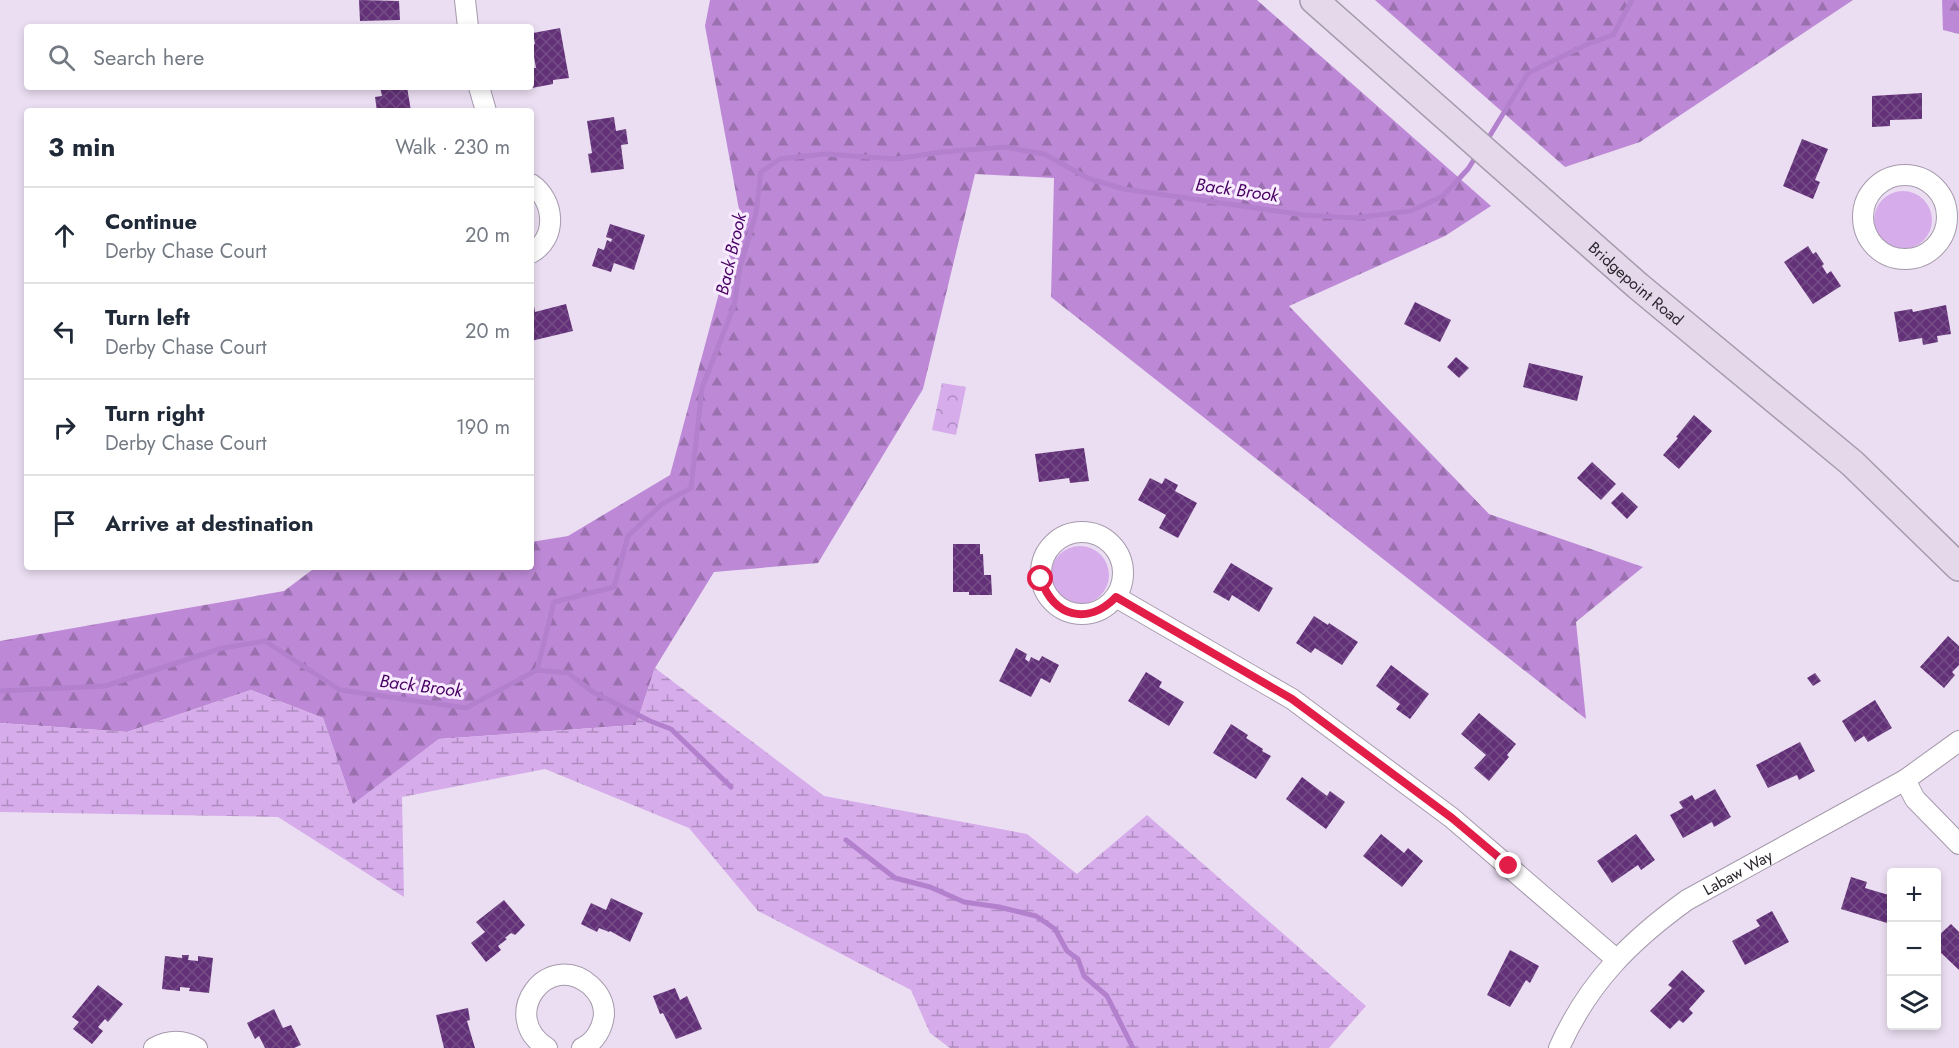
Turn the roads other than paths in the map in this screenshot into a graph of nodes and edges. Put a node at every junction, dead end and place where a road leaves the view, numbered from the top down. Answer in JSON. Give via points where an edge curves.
{"nodes":[{"id":1,"x":465,"y":0,"type":"edge"},
{"id":2,"x":1314,"y":0,"type":"edge"},
{"id":3,"x":468,"y":24,"type":"edge"},
{"id":4,"x":480,"y":90,"type":"edge"},
{"id":5,"x":485,"y":108,"type":"edge"},
{"id":6,"x":534,"y":186,"type":"edge"},
{"id":7,"x":1953,"y":206,"type":"edge"},
{"id":8,"x":534,"y":251,"type":"edge"},
{"id":9,"x":1959,"y":567,"type":"edge"},
{"id":10,"x":1116,"y":597,"type":"junction"},
{"id":11,"x":1959,"y":741,"type":"edge"},
{"id":12,"x":1905,"y":780,"type":"junction"},
{"id":13,"x":1959,"y":844,"type":"edge"},
{"id":14,"x":1616,"y":958,"type":"junction"},
{"id":15,"x":154,"y":1048,"type":"edge"},
{"id":16,"x":197,"y":1048,"type":"edge"},
{"id":17,"x":547,"y":1048,"type":"edge"},
{"id":18,"x":584,"y":1048,"type":"edge"},
{"id":19,"x":1559,"y":1048,"type":"edge"}],
"edges":[{"from":1,"to":3,"type":"street"},
{"from":2,"to":9,"type":"street","name":"Bridgepoint Road","via":[[1638,286],[1852,463]]},
{"from":4,"to":5,"type":"street"},
{"from":6,"to":8,"type":"street","via":[[551,213],[545,240]]},
{"from":7,"to":7,"type":"street","via":[[1930,183],[1902,175],[1888,179],[1867,198],[1864,227],[1877,250],[1902,260],[1915,258],[1937,245]]},
{"from":10,"to":10,"type":"street","via":[[1124,572],[1115,547],[1105,538],[1079,531],[1066,534],[1046,551],[1041,579],[1045,592],[1060,607],[1079,614],[1093,613]]},
{"from":10,"to":14,"type":"street","via":[[1301,706],[1452,818]]},
{"from":11,"to":12,"type":"street","name":"Labaw Way"},
{"from":12,"to":13,"type":"street","via":[[1915,799]]},
{"from":12,"to":14,"type":"street","name":"Labaw Way","via":[[1687,900]]},
{"from":14,"to":19,"type":"street","name":"Labaw Way"},
{"from":15,"to":16,"type":"street","via":[[177,1041]]},
{"from":17,"to":18,"type":"street","via":[[531,1033],[526,1009],[537,987],[560,975],[585,981],[602,1001],[602,1026]]}]}
